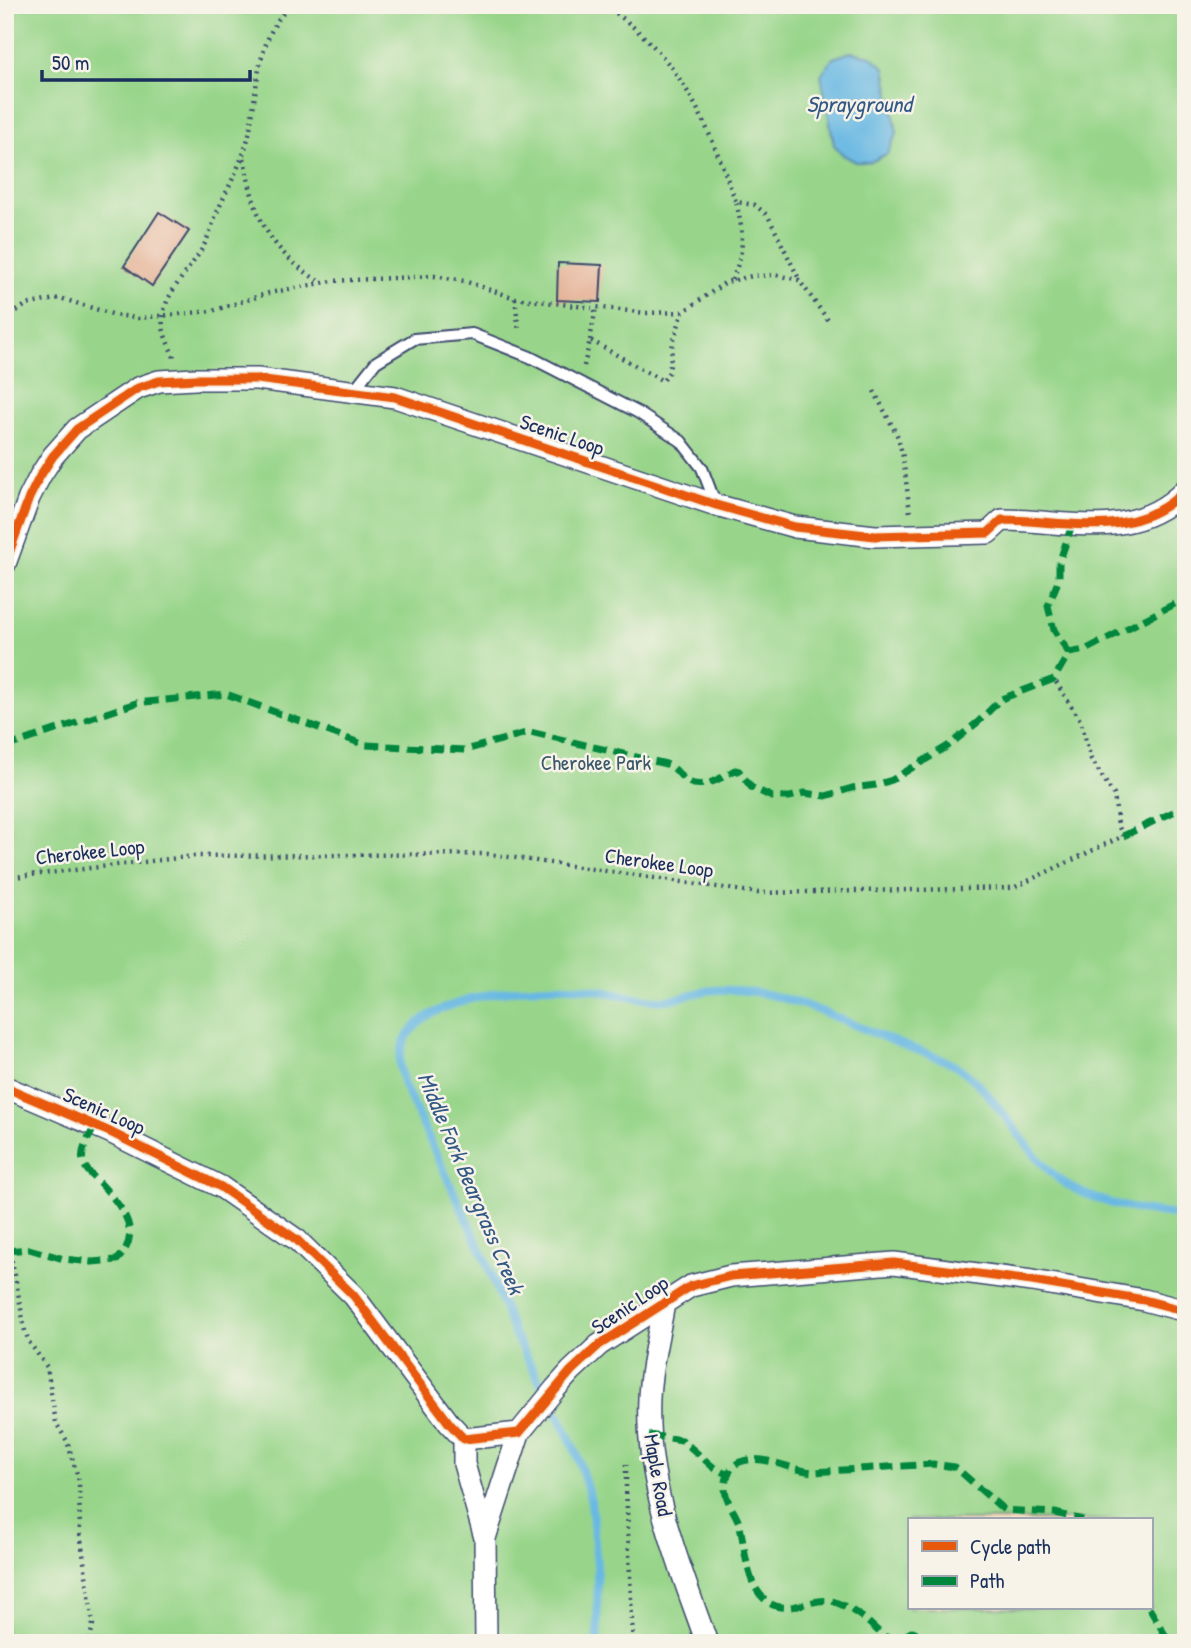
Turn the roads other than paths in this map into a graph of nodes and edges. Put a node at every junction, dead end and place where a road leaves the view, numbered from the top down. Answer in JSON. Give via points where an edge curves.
{"nodes":[{"id":1,"x":352,"y":391,"type":"junction"},
{"id":2,"x":1186,"y":489,"type":"edge"},
{"id":3,"x":716,"y":505,"type":"junction"},
{"id":4,"x":5,"y":564,"type":"edge"},
{"id":5,"x":5,"y":1087,"type":"edge"},
{"id":6,"x":664,"y":1303,"type":"junction"},
{"id":7,"x":1186,"y":1311,"type":"edge"},
{"id":8,"x":519,"y":1433,"type":"junction"},
{"id":9,"x":464,"y":1439,"type":"junction"},
{"id":10,"x":485,"y":1538,"type":"junction"},
{"id":11,"x":486,"y":1643,"type":"edge"},
{"id":12,"x":707,"y":1643,"type":"edge"}],
"edges":[{"from":1,"to":3,"type":"street","name":"Scenic Loop","via":[[395,397]]},
{"from":1,"to":3,"type":"lane","via":[[376,362],[414,339],[472,334],[637,412],[681,441],[702,468]]},
{"from":1,"to":4,"type":"street","name":"Scenic Loop","via":[[257,379],[182,379],[138,388],[77,429],[53,456],[29,498]]},
{"from":2,"to":3,"type":"street","name":"Scenic Loop","via":[[1146,515],[1117,524],[1002,520],[988,533],[875,536],[795,527]]},
{"from":5,"to":9,"type":"street","name":"Scenic Loop","via":[[221,1187],[297,1240],[354,1296]]},
{"from":6,"to":7,"type":"street","name":"Scenic Loop","via":[[691,1286],[731,1276],[894,1264],[1032,1281]]},
{"from":6,"to":8,"type":"street","name":"Scenic Loop","via":[[599,1346],[571,1371]]},
{"from":6,"to":12,"type":"street","name":"Maple Road","via":[[649,1396],[649,1435],[670,1539]]},
{"from":8,"to":9,"type":"street"},
{"from":8,"to":10,"type":"street"},
{"from":9,"to":10,"type":"street","via":[[464,1464]]},
{"from":10,"to":11,"type":"street"}]}
